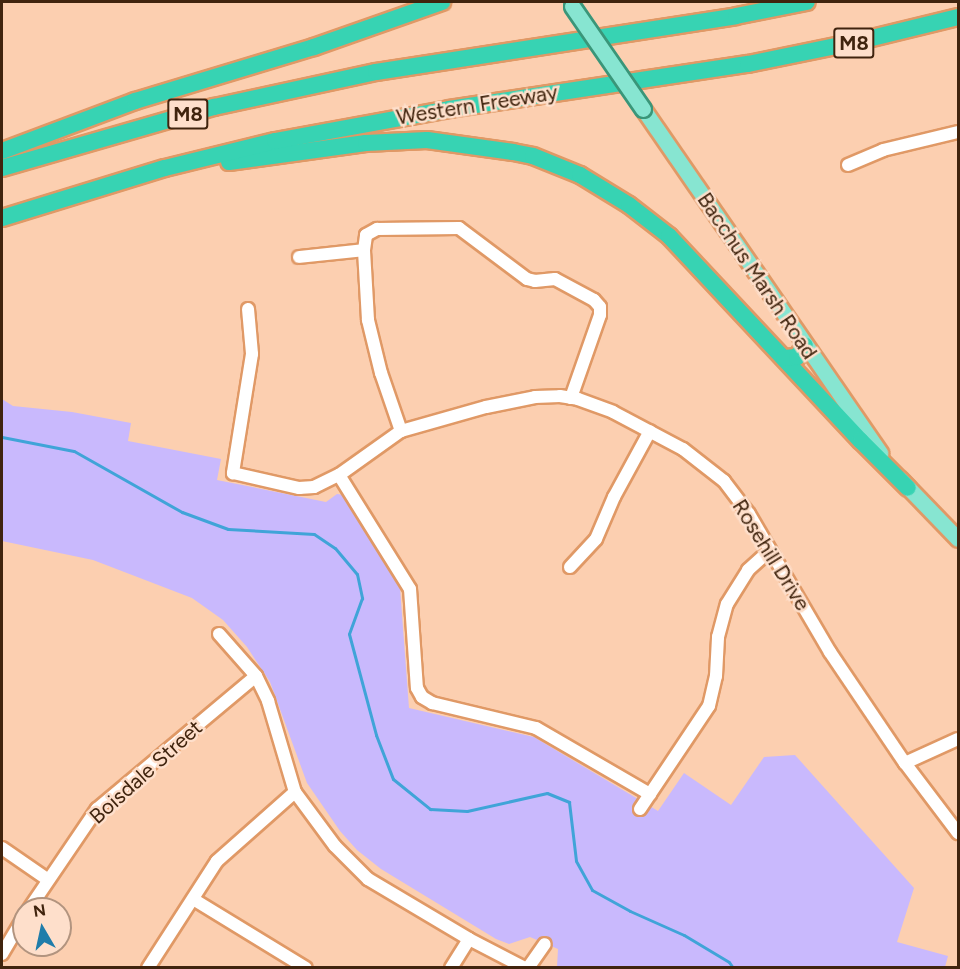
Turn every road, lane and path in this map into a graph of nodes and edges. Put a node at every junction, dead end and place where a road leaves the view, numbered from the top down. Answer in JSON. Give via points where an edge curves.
{"nodes":[{"id":1,"x":442,"y":2,"type":"edge"},
{"id":2,"x":807,"y":2,"type":"edge"},
{"id":3,"x":571,"y":4,"type":"edge"},
{"id":4,"x":958,"y":17,"type":"edge"},
{"id":5,"x":958,"y":132,"type":"edge"},
{"id":6,"x":2,"y":151,"type":"edge"},
{"id":7,"x":848,"y":165,"type":"dead end"},
{"id":8,"x":2,"y":168,"type":"edge"},
{"id":9,"x":108,"y":185,"type":"junction"},
{"id":10,"x":2,"y":218,"type":"edge"},
{"id":11,"x":363,"y":250,"type":"junction"},
{"id":12,"x":299,"y":257,"type":"dead end"},
{"id":13,"x":248,"y":309,"type":"dead end"},
{"id":14,"x":805,"y":345,"type":"junction"},
{"id":15,"x":784,"y":358,"type":"junction"},
{"id":16,"x":571,"y":398,"type":"junction"},
{"id":17,"x":401,"y":431,"type":"junction"},
{"id":18,"x":650,"y":431,"type":"junction"},
{"id":19,"x":339,"y":475,"type":"junction"},
{"id":20,"x":908,"y":488,"type":"junction"},
{"id":21,"x":958,"y":539,"type":"edge"},
{"id":22,"x":769,"y":551,"type":"junction"},
{"id":23,"x":570,"y":567,"type":"dead end"},
{"id":24,"x":219,"y":634,"type":"dead end"},
{"id":25,"x":256,"y":676,"type":"junction"},
{"id":26,"x":958,"y":739,"type":"edge"},
{"id":27,"x":905,"y":763,"type":"junction"},
{"id":28,"x":296,"y":792,"type":"junction"},
{"id":29,"x":650,"y":794,"type":"junction"},
{"id":30,"x":640,"y":810,"type":"dead end"},
{"id":31,"x":958,"y":833,"type":"edge"},
{"id":32,"x":2,"y":848,"type":"edge"},
{"id":33,"x":47,"y":879,"type":"junction"},
{"id":34,"x":36,"y":897,"type":"edge"},
{"id":35,"x":193,"y":899,"type":"junction"},
{"id":36,"x":12,"y":937,"type":"edge"},
{"id":37,"x":469,"y":939,"type":"junction"},
{"id":38,"x":546,"y":944,"type":"dead end"},
{"id":39,"x":2,"y":954,"type":"edge"},
{"id":40,"x":286,"y":963,"type":"edge"},
{"id":41,"x":148,"y":968,"type":"edge"},
{"id":42,"x":306,"y":968,"type":"edge"},
{"id":43,"x":451,"y":968,"type":"edge"},
{"id":44,"x":527,"y":968,"type":"edge"}],
"edges":[{"from":1,"to":6,"type":"highway","via":[[314,47],[135,101]]},
{"from":2,"to":8,"type":"highway","number":"M8","via":[[376,72],[214,107]]},
{"from":3,"to":14,"type":"main road","name":"Bacchus Marsh Road","bridge":true},
{"from":4,"to":9,"type":"highway","name":"Western Freeway","number":"M8","via":[[748,64],[328,130]]},
{"from":5,"to":7,"type":"street","via":[[883,150]]},
{"from":9,"to":10,"type":"highway","name":"Western Freeway","number":"M8"},
{"from":9,"to":15,"type":"highway","via":[[284,153],[400,140],[480,146],[533,156],[580,176],[646,217],[691,257]]},
{"from":11,"to":12,"type":"street"},
{"from":11,"to":16,"type":"street","via":[[366,235],[377,229],[459,228],[527,279],[555,279],[594,300],[600,315]]},
{"from":11,"to":17,"type":"street","via":[[368,320]]},
{"from":13,"to":19,"type":"street","name":"Rosehill Drive","via":[[252,354],[233,473],[298,488],[314,487]]},
{"from":14,"to":15,"type":"highway","via":[[796,357]]},
{"from":14,"to":20,"type":"main road","name":"Bacchus Marsh Road"},
{"from":15,"to":20,"type":"highway"},
{"from":16,"to":17,"type":"street","name":"Rosehill Drive","via":[[535,397]]},
{"from":16,"to":18,"type":"street","name":"Rosehill Drive","via":[[613,412]]},
{"from":17,"to":19,"type":"street","name":"Rosehill Drive"},
{"from":18,"to":22,"type":"street","name":"Rosehill Drive","via":[[683,449],[724,481],[749,514]]},
{"from":18,"to":23,"type":"street","via":[[596,539]]},
{"from":19,"to":29,"type":"street","via":[[410,589],[417,688],[422,697],[432,703],[537,728]]},
{"from":20,"to":21,"type":"main road","name":"Bacchus Marsh Road"},
{"from":22,"to":27,"type":"street","name":"Rosehill Drive","via":[[830,652]]},
{"from":22,"to":29,"type":"street","via":[[748,570],[727,604],[718,637],[716,676],[709,706]]},
{"from":24,"to":25,"type":"street"},
{"from":25,"to":28,"type":"street","via":[[268,701]]},
{"from":25,"to":33,"type":"street","name":"Boisdale Street","via":[[98,809]]},
{"from":26,"to":27,"type":"street"},
{"from":27,"to":31,"type":"street","name":"Rosehill Drive"},
{"from":28,"to":35,"type":"street","via":[[231,846]]},
{"from":28,"to":37,"type":"street","via":[[335,846],[368,879]]},
{"from":29,"to":30,"type":"street"},
{"from":32,"to":33,"type":"street"},
{"from":33,"to":34,"type":"street","name":"Boisdale Street"},
{"from":35,"to":40,"type":"street"},
{"from":35,"to":41,"type":"street"},
{"from":36,"to":39,"type":"street"},
{"from":37,"to":43,"type":"street"},
{"from":37,"to":44,"type":"street"},
{"from":38,"to":44,"type":"street"},
{"from":40,"to":42,"type":"street"}]}
